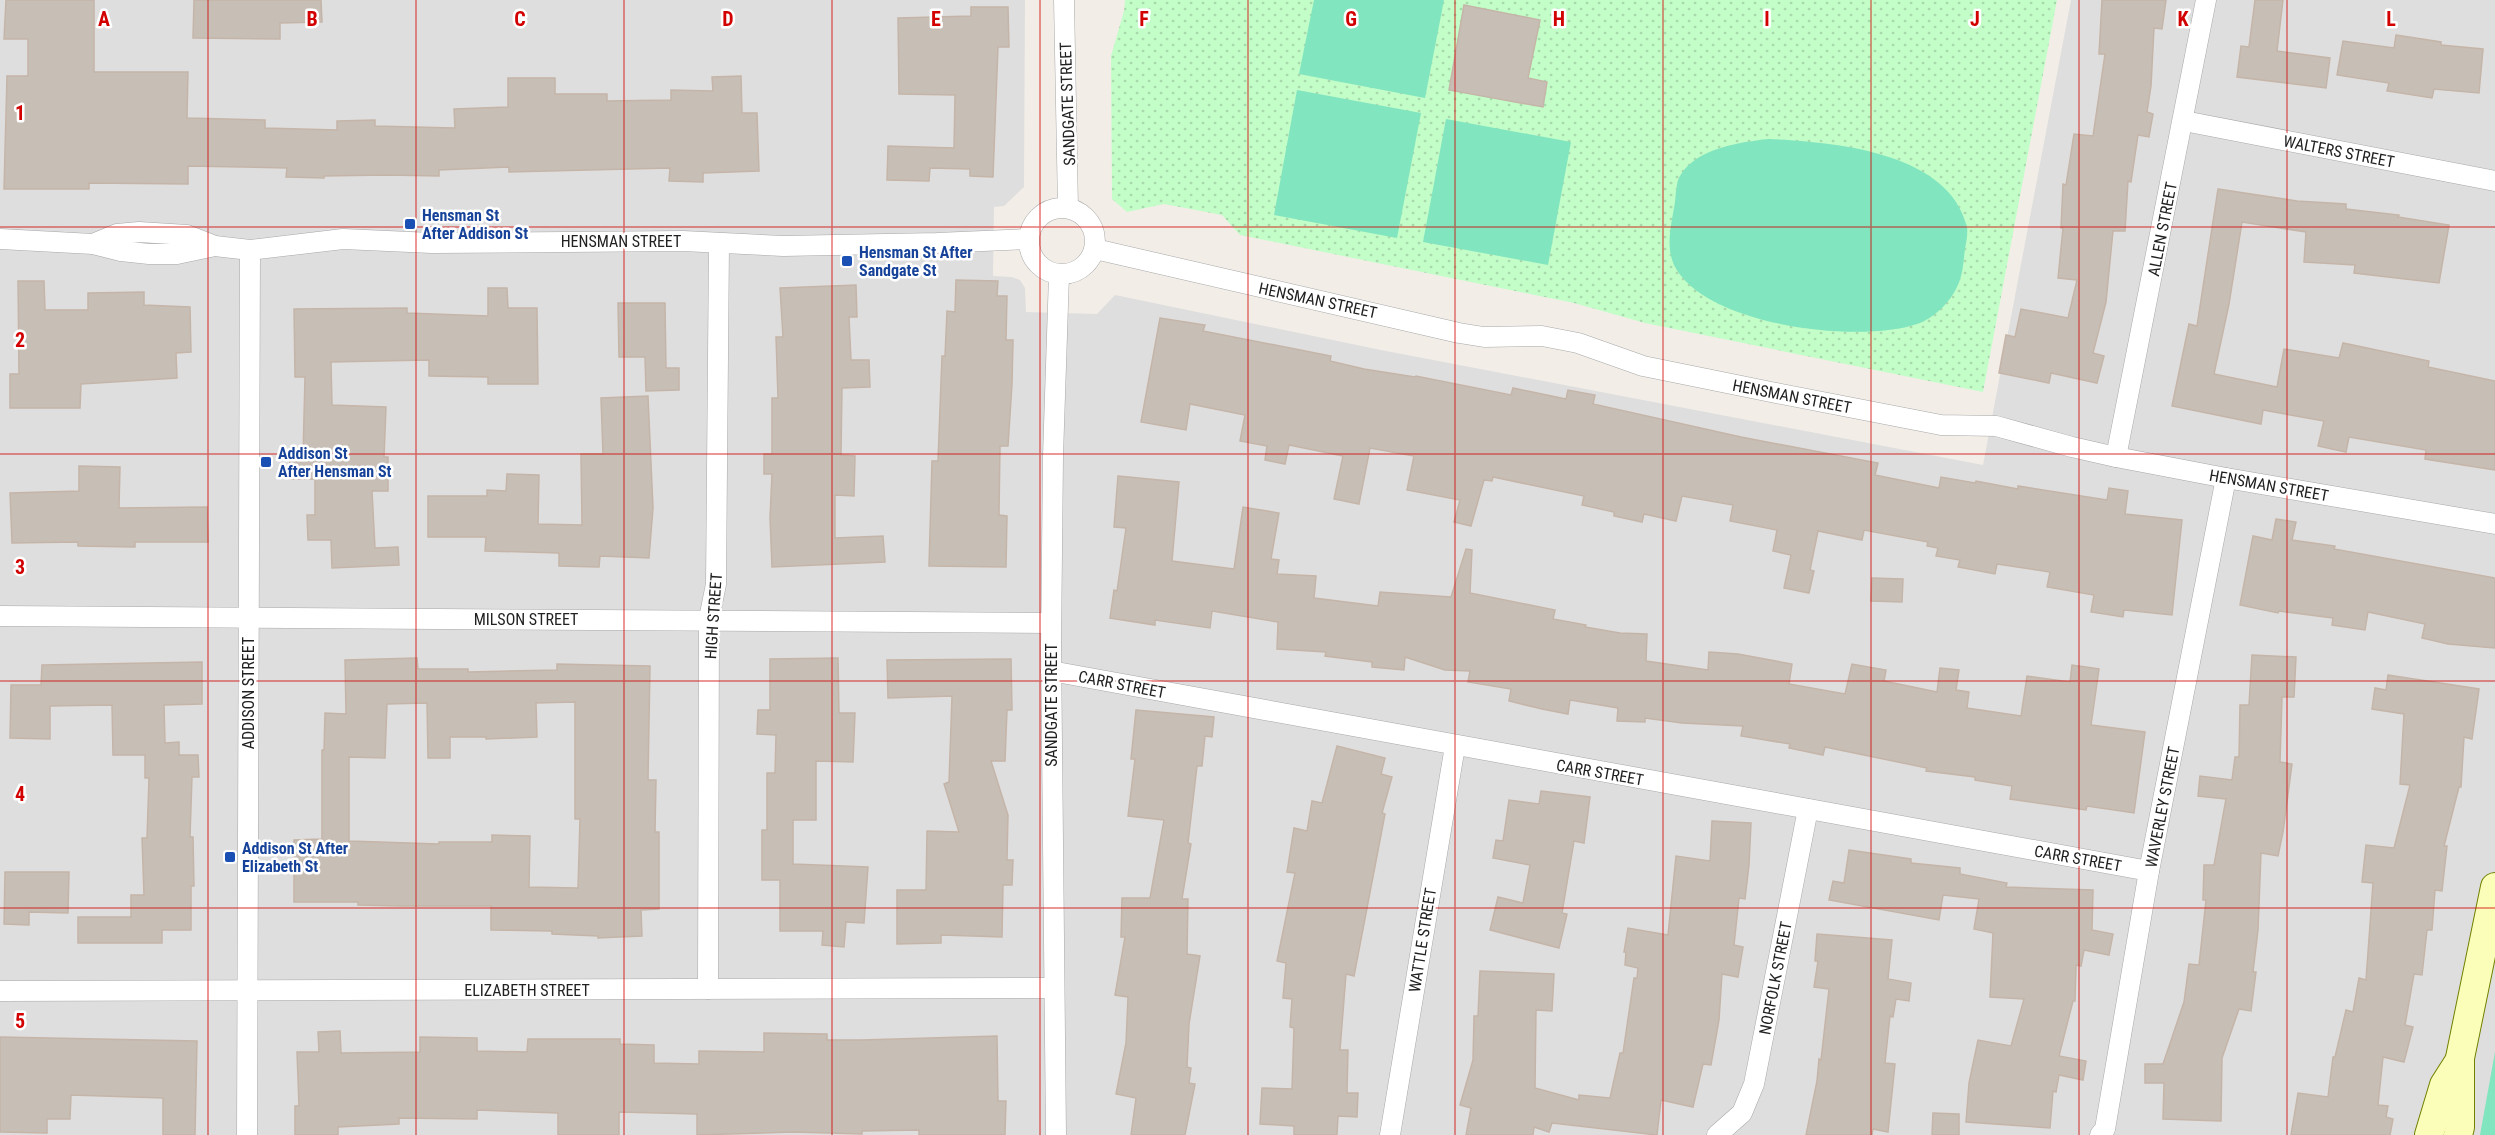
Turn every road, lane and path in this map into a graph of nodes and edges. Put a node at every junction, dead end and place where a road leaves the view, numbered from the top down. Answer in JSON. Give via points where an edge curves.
{"nodes":[{"id":1,"x":1064,"y":0,"type":"edge"},
{"id":2,"x":2206,"y":0,"type":"edge"},
{"id":3,"x":2184,"y":121,"type":"junction"},
{"id":4,"x":2495,"y":181,"type":"edge"},
{"id":5,"x":1068,"y":208,"type":"junction"},
{"id":6,"x":0,"y":239,"type":"edge"},
{"id":7,"x":1028,"y":239,"type":"junction"},
{"id":8,"x":718,"y":243,"type":"junction"},
{"id":9,"x":1095,"y":249,"type":"junction"},
{"id":10,"x":250,"y":250,"type":"junction"},
{"id":11,"x":1059,"y":275,"type":"junction"},
{"id":12,"x":2116,"y":457,"type":"junction"},
{"id":13,"x":2226,"y":478,"type":"junction"},
{"id":14,"x":2495,"y":524,"type":"edge"},
{"id":15,"x":0,"y":616,"type":"edge"},
{"id":16,"x":249,"y":617,"type":"junction"},
{"id":17,"x":709,"y":619,"type":"junction"},
{"id":18,"x":1051,"y":623,"type":"junction"},
{"id":19,"x":1051,"y":671,"type":"junction"},
{"id":20,"x":1455,"y":746,"type":"junction"},
{"id":21,"x":1808,"y":809,"type":"junction"},
{"id":22,"x":2149,"y":871,"type":"junction"},
{"id":23,"x":2495,"y":887,"type":"edge"},
{"id":24,"x":1053,"y":988,"type":"junction"},
{"id":25,"x":708,"y":989,"type":"junction"},
{"id":26,"x":0,"y":992,"type":"edge"},
{"id":27,"x":247,"y":992,"type":"junction"},
{"id":28,"x":2460,"y":1058,"type":"junction"},
{"id":29,"x":247,"y":1135,"type":"edge"},
{"id":30,"x":1056,"y":1135,"type":"edge"},
{"id":31,"x":1390,"y":1135,"type":"edge"},
{"id":32,"x":1717,"y":1135,"type":"edge"},
{"id":33,"x":2100,"y":1135,"type":"edge"},
{"id":34,"x":2429,"y":1135,"type":"edge"},
{"id":35,"x":2458,"y":1135,"type":"edge"}],
"edges":[{"from":1,"to":5,"type":"street","name":"SANDGATE STREET"},
{"from":2,"to":3,"type":"street","name":"ALLEN STREET"},
{"from":3,"to":4,"type":"street","name":"WALTERS STREET"},
{"from":3,"to":12,"type":"street","name":"ALLEN STREET"},
{"from":5,"to":7,"type":"street","via":[[1037,218]]},
{"from":5,"to":9,"type":"street","via":[[1087,218],[1093,228]]},
{"from":6,"to":10,"type":"street","name":"HENSMAN STREET","via":[[93,244],[149,254],[177,254],[215,246]]},
{"from":7,"to":8,"type":"street","name":"HENSMAN STREET","via":[[783,246]]},
{"from":7,"to":11,"type":"street","via":[[1029,249],[1040,267]]},
{"from":8,"to":10,"type":"street","name":"HENSMAN STREET","via":[[432,243],[343,239]]},
{"from":8,"to":17,"type":"street","name":"HIGH STREET","via":[[716,584]]},
{"from":9,"to":11,"type":"street","via":[[1086,265]]},
{"from":9,"to":12,"type":"street","name":"HENSMAN STREET","via":[[1459,333],[1484,337],[1542,336],[1643,366],[1941,425],[1996,426]]},
{"from":10,"to":16,"type":"street","name":"ADDISON STREET"},
{"from":11,"to":18,"type":"street","name":"SANDGATE STREET"},
{"from":12,"to":13,"type":"street","name":"HENSMAN STREET"},
{"from":13,"to":14,"type":"street","name":"HENSMAN STREET"},
{"from":13,"to":22,"type":"street","name":"WAVERLEY STREET"},
{"from":15,"to":16,"type":"street","name":"MILSON STREET"},
{"from":16,"to":17,"type":"street","name":"MILSON STREET"},
{"from":16,"to":27,"type":"street","name":"ADDISON STREET"},
{"from":17,"to":18,"type":"street","name":"MILSON STREET"},
{"from":17,"to":25,"type":"street","name":"HIGH STREET"},
{"from":18,"to":19,"type":"street","name":"SANDGATE STREET"},
{"from":19,"to":20,"type":"street","name":"CARR STREET"},
{"from":19,"to":24,"type":"street","name":"SANDGATE STREET"},
{"from":20,"to":21,"type":"street","name":"CARR STREET"},
{"from":20,"to":31,"type":"street","name":"WATTLE STREET"},
{"from":21,"to":22,"type":"street","name":"CARR STREET"},
{"from":21,"to":32,"type":"street","name":"NORFOLK STREET","via":[[1754,1084],[1742,1113]]},
{"from":22,"to":33,"type":"street","name":"WAVERLEY STREET","via":[[2105,1129]]},
{"from":23,"to":28,"type":"street"},
{"from":24,"to":25,"type":"street","name":"ELIZABETH STREET"},
{"from":24,"to":30,"type":"street","name":"SANDGATE STREET"},
{"from":25,"to":27,"type":"street","name":"ELIZABETH STREET"},
{"from":26,"to":27,"type":"street","name":"ELIZABETH STREET"},
{"from":27,"to":29,"type":"street","name":"ADDISON STREET"},
{"from":28,"to":34,"type":"street","via":[[2444,1085]]},
{"from":28,"to":35,"type":"street"}]}
